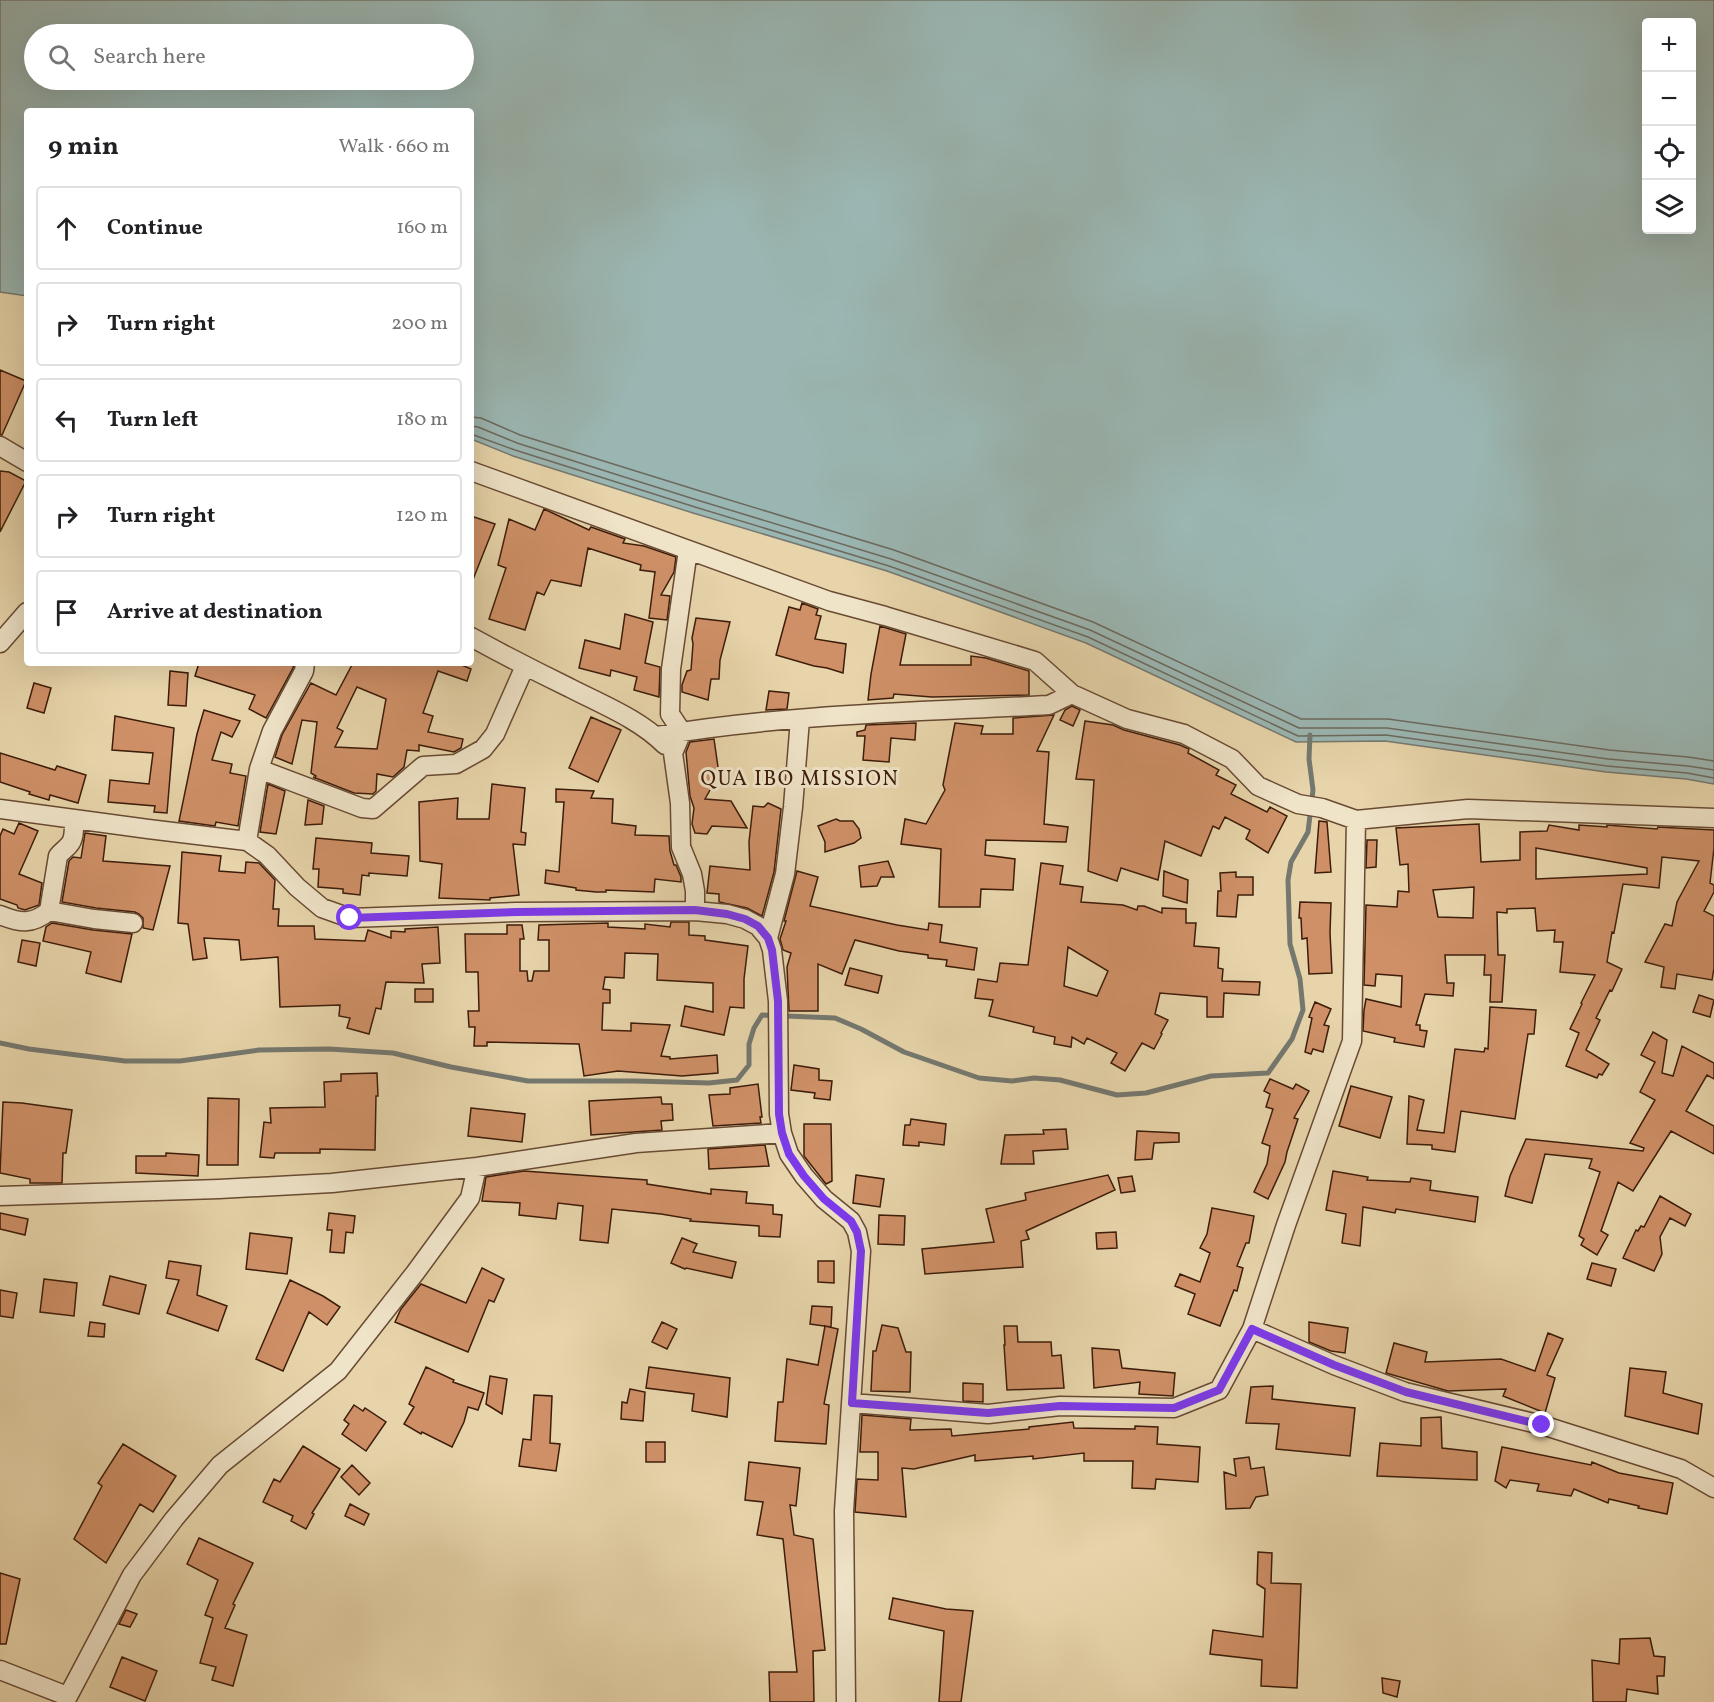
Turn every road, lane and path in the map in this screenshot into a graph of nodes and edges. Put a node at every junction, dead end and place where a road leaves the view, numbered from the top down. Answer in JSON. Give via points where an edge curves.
{"nodes":[{"id":1,"x":0,"y":446,"type":"edge"},
{"id":2,"x":24,"y":460,"type":"edge"},
{"id":3,"x":474,"y":472,"type":"edge"},
{"id":4,"x":688,"y":550,"type":"junction"},
{"id":5,"x":24,"y":615,"type":"edge"},
{"id":6,"x":474,"y":640,"type":"edge"},
{"id":7,"x":0,"y":643,"type":"edge"},
{"id":8,"x":305,"y":666,"type":"edge"},
{"id":9,"x":525,"y":666,"type":"junction"},
{"id":10,"x":1072,"y":694,"type":"junction"},
{"id":11,"x":800,"y":719,"type":"junction"},
{"id":12,"x":682,"y":732,"type":"junction"},
{"id":13,"x":657,"y":736,"type":"junction"},
{"id":14,"x":673,"y":753,"type":"junction"},
{"id":15,"x":259,"y":770,"type":"junction"},
{"id":16,"x":0,"y":809,"type":"edge"},
{"id":17,"x":1714,"y":818,"type":"edge"},
{"id":18,"x":74,"y":819,"type":"junction"},
{"id":19,"x":1356,"y":820,"type":"junction"},
{"id":20,"x":247,"y":841,"type":"junction"},
{"id":21,"x":695,"y":910,"type":"junction"},
{"id":22,"x":49,"y":911,"type":"junction"},
{"id":23,"x":0,"y":915,"type":"edge"},
{"id":24,"x":133,"y":923,"type":"dead end"},
{"id":25,"x":768,"y":938,"type":"junction"},
{"id":26,"x":782,"y":1133,"type":"junction"},
{"id":27,"x":477,"y":1167,"type":"junction"},
{"id":28,"x":0,"y":1196,"type":"edge"},
{"id":29,"x":1252,"y":1329,"type":"junction"},
{"id":30,"x":852,"y":1403,"type":"junction"},
{"id":31,"x":1714,"y":1488,"type":"edge"},
{"id":32,"x":0,"y":1670,"type":"edge"},
{"id":33,"x":66,"y":1699,"type":"edge"},
{"id":34,"x":846,"y":1702,"type":"edge"}],
"edges":[{"from":1,"to":2,"type":"street"},
{"from":3,"to":4,"type":"street"},
{"from":4,"to":10,"type":"street","via":[[829,601],[1035,661]]},
{"from":4,"to":12,"type":"street","via":[[671,669],[670,714]]},
{"from":5,"to":7,"type":"street"},
{"from":6,"to":9,"type":"street"},
{"from":8,"to":15,"type":"street","via":[[272,731]]},
{"from":9,"to":13,"type":"street","via":[[630,718]]},
{"from":9,"to":15,"type":"street","via":[[495,734],[483,749],[456,764],[423,766],[373,809]]},
{"from":10,"to":11,"type":"street","via":[[1049,705]]},
{"from":10,"to":19,"type":"street","via":[[1127,719],[1184,735],[1232,759],[1258,786],[1299,804]]},
{"from":11,"to":12,"type":"street"},
{"from":11,"to":25,"type":"street","via":[[785,874]]},
{"from":12,"to":13,"type":"street"},
{"from":12,"to":14,"type":"street"},
{"from":13,"to":14,"type":"street"},
{"from":14,"to":21,"type":"street","via":[[681,848],[692,874]]},
{"from":15,"to":20,"type":"street"},
{"from":16,"to":18,"type":"street"},
{"from":17,"to":19,"type":"street","via":[[1468,809]]},
{"from":18,"to":20,"type":"street"},
{"from":18,"to":22,"type":"street","via":[[70,845],[58,856]]},
{"from":19,"to":29,"type":"street","via":[[1352,1041]]},
{"from":20,"to":21,"type":"street","via":[[267,855],[321,908],[350,918]]},
{"from":21,"to":25,"type":"street","via":[[745,919]]},
{"from":22,"to":23,"type":"street","via":[[26,922]]},
{"from":22,"to":24,"type":"street"},
{"from":25,"to":26,"type":"street","via":[[778,1004]]},
{"from":26,"to":27,"type":"street","via":[[636,1143]]},
{"from":26,"to":30,"type":"street","via":[[789,1154],[804,1176],[851,1221],[857,1232],[861,1251]]},
{"from":27,"to":28,"type":"street","via":[[321,1183]]},
{"from":27,"to":33,"type":"street","via":[[470,1198],[338,1371],[220,1465],[174,1519],[132,1575]]},
{"from":29,"to":30,"type":"street","via":[[1219,1390],[1174,1408],[1060,1406],[988,1413]]},
{"from":29,"to":31,"type":"street","via":[[1406,1392],[1542,1425],[1681,1469]]},
{"from":30,"to":34,"type":"street","via":[[844,1511]]},
{"from":32,"to":33,"type":"street"}]}
